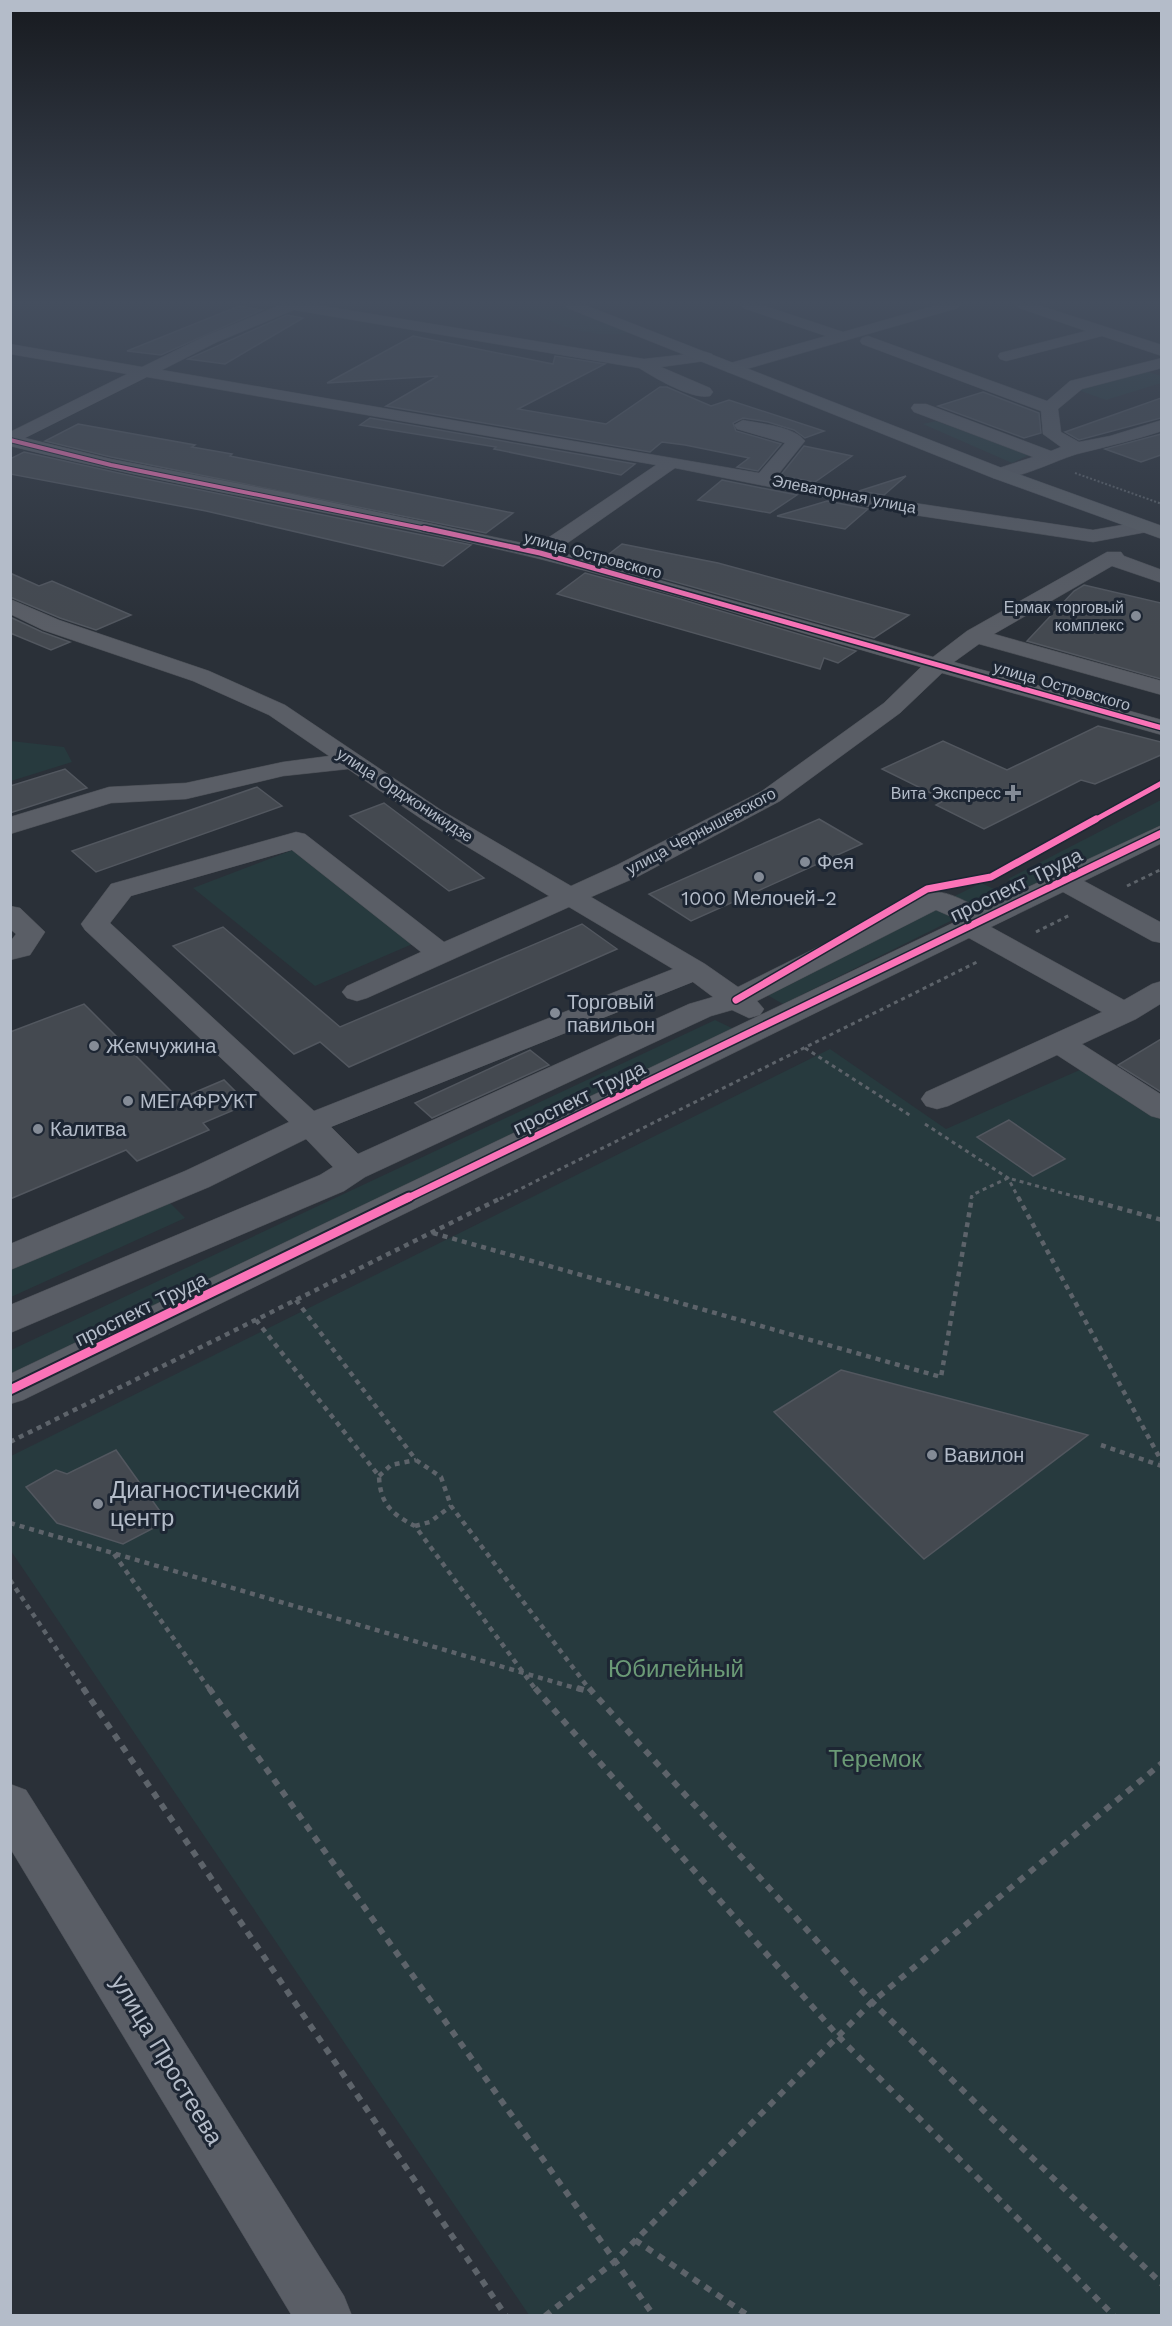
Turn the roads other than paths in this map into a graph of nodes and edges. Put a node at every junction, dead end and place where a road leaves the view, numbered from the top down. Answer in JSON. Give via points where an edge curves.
{"nodes":[{"id":1,"x":63,"y":414,"type":"edge"},
{"id":2,"x":386,"y":414,"type":"edge"},
{"id":3,"x":848,"y":414,"type":"edge"},
{"id":4,"x":934,"y":414,"type":"edge"},
{"id":5,"x":1050,"y":414,"type":"edge"},
{"id":6,"x":1161,"y":425,"type":"edge"},
{"id":7,"x":743,"y":426,"type":"dead end"},
{"id":8,"x":10,"y":440,"type":"edge"},
{"id":9,"x":1076,"y":448,"type":"junction"},
{"id":10,"x":1046,"y":459,"type":"junction"},
{"id":11,"x":672,"y":462,"type":"junction"},
{"id":12,"x":1000,"y":474,"type":"junction"},
{"id":13,"x":764,"y":479,"type":"junction"},
{"id":14,"x":1053,"y":530,"type":"junction"},
{"id":15,"x":1153,"y":530,"type":"edge"},
{"id":16,"x":540,"y":553,"type":"junction"},
{"id":17,"x":1111,"y":558,"type":"junction"},
{"id":18,"x":1157,"y":572,"type":"edge"},
{"id":19,"x":14,"y":608,"type":"edge"},
{"id":20,"x":975,"y":636,"type":"junction"},
{"id":21,"x":938,"y":664,"type":"junction"},
{"id":22,"x":1161,"y":688,"type":"edge"},
{"id":23,"x":1161,"y":728,"type":"edge"},
{"id":24,"x":353,"y":760,"type":"junction"},
{"id":25,"x":10,"y":826,"type":"edge"},
{"id":26,"x":1161,"y":833,"type":"edge"},
{"id":27,"x":1062,"y":880,"type":"junction"},
{"id":28,"x":570,"y":896,"type":"junction"},
{"id":29,"x":10,"y":914,"type":"edge"},
{"id":30,"x":976,"y":923,"type":"junction"},
{"id":31,"x":1161,"y":935,"type":"edge"},
{"id":32,"x":10,"y":952,"type":"edge"},
{"id":33,"x":441,"y":954,"type":"junction"},
{"id":34,"x":694,"y":970,"type":"junction"},
{"id":35,"x":1161,"y":990,"type":"edge"},
{"id":36,"x":357,"y":992,"type":"dead end"},
{"id":37,"x":735,"y":1000,"type":"junction"},
{"id":38,"x":1125,"y":1013,"type":"junction"},
{"id":39,"x":771,"y":1024,"type":"junction"},
{"id":40,"x":1059,"y":1043,"type":"junction"},
{"id":41,"x":937,"y":1099,"type":"dead end"},
{"id":42,"x":1161,"y":1109,"type":"edge"},
{"id":43,"x":312,"y":1124,"type":"junction"},
{"id":44,"x":353,"y":1169,"type":"junction"},
{"id":45,"x":10,"y":1257,"type":"edge"},
{"id":46,"x":10,"y":1320,"type":"edge"},
{"id":47,"x":10,"y":1390,"type":"edge"},
{"id":48,"x":10,"y":1805,"type":"edge"},
{"id":49,"x":324,"y":2316,"type":"edge"}],
"edges":[{"from":1,"to":8,"type":"street"},
{"from":2,"to":11,"type":"street","name":"Элеваторная улица"},
{"from":3,"to":12,"type":"main road"},
{"from":4,"to":10,"type":"street"},
{"from":5,"to":9,"type":"street","via":[[1052,434]]},
{"from":6,"to":9,"type":"street","via":[[1114,441]]},
{"from":7,"to":13,"type":"street","via":[[796,441]]},
{"from":8,"to":16,"type":"street","name":"улица Островского","via":[[111,465]]},
{"from":9,"to":10,"type":"street"},
{"from":10,"to":12,"type":"street"},
{"from":11,"to":13,"type":"street","name":"Элеваторная улица"},
{"from":11,"to":16,"type":"street"},
{"from":12,"to":15,"type":"main road"},
{"from":13,"to":14,"type":"street","name":"Элеваторная улица","via":[[901,507]]},
{"from":14,"to":15,"type":"street","name":"Элеваторная улица","via":[[1093,536]]},
{"from":14,"to":17,"type":"street","via":[[1076,537],[1114,556]]},
{"from":16,"to":21,"type":"street","name":"улица Островского"},
{"from":17,"to":18,"type":"street"},
{"from":17,"to":20,"type":"street","name":"улица Чернышевского"},
{"from":19,"to":24,"type":"street","name":"улица Орджоникидзе","via":[[51,625],[201,676],[277,710]]},
{"from":20,"to":21,"type":"street","name":"улица Чернышевского"},
{"from":20,"to":22,"type":"street"},
{"from":21,"to":23,"type":"street","name":"улица Островского"},
{"from":21,"to":28,"type":"street","name":"улица Чернышевского","via":[[892,708],[771,796],[627,871]]},
{"from":24,"to":25,"type":"street","via":[[283,769],[186,791],[109,795]]},
{"from":24,"to":28,"type":"street","name":"улица Орджоникидзе","via":[[432,815]]},
{"from":26,"to":27,"type":"street","name":"проспект Труда"},
{"from":27,"to":30,"type":"street","name":"проспект Труда"},
{"from":27,"to":31,"type":"street"},
{"from":28,"to":33,"type":"street","name":"улица Чернышевского"},
{"from":28,"to":34,"type":"street","name":"улица Орджоникидзе"},
{"from":29,"to":32,"type":"street","via":[[32,932],[20,949]]},
{"from":30,"to":37,"type":"street","via":[[936,899]]},
{"from":30,"to":38,"type":"street","via":[[1007,947]]},
{"from":30,"to":39,"type":"street","name":"проспект Труда"},
{"from":33,"to":36,"type":"street","name":"улица Чернышевского"},
{"from":33,"to":43,"type":"street","via":[[296,840],[121,890],[95,924],[147,977]]},
{"from":34,"to":37,"type":"street","name":"улица Орджоникидзе"},
{"from":34,"to":43,"type":"street"},
{"from":35,"to":38,"type":"street"},
{"from":37,"to":39,"type":"street","name":"улица Орджоникидзе"},
{"from":37,"to":44,"type":"street","via":[[700,1010]]},
{"from":38,"to":40,"type":"street"},
{"from":39,"to":47,"type":"street","name":"проспект Труда"},
{"from":40,"to":41,"type":"street"},
{"from":40,"to":42,"type":"street"},
{"from":43,"to":44,"type":"street"},
{"from":43,"to":45,"type":"street","via":[[197,1179]]},
{"from":44,"to":46,"type":"street","via":[[332,1183]]},
{"from":48,"to":49,"type":"street","name":"улица Простеева"}]}
